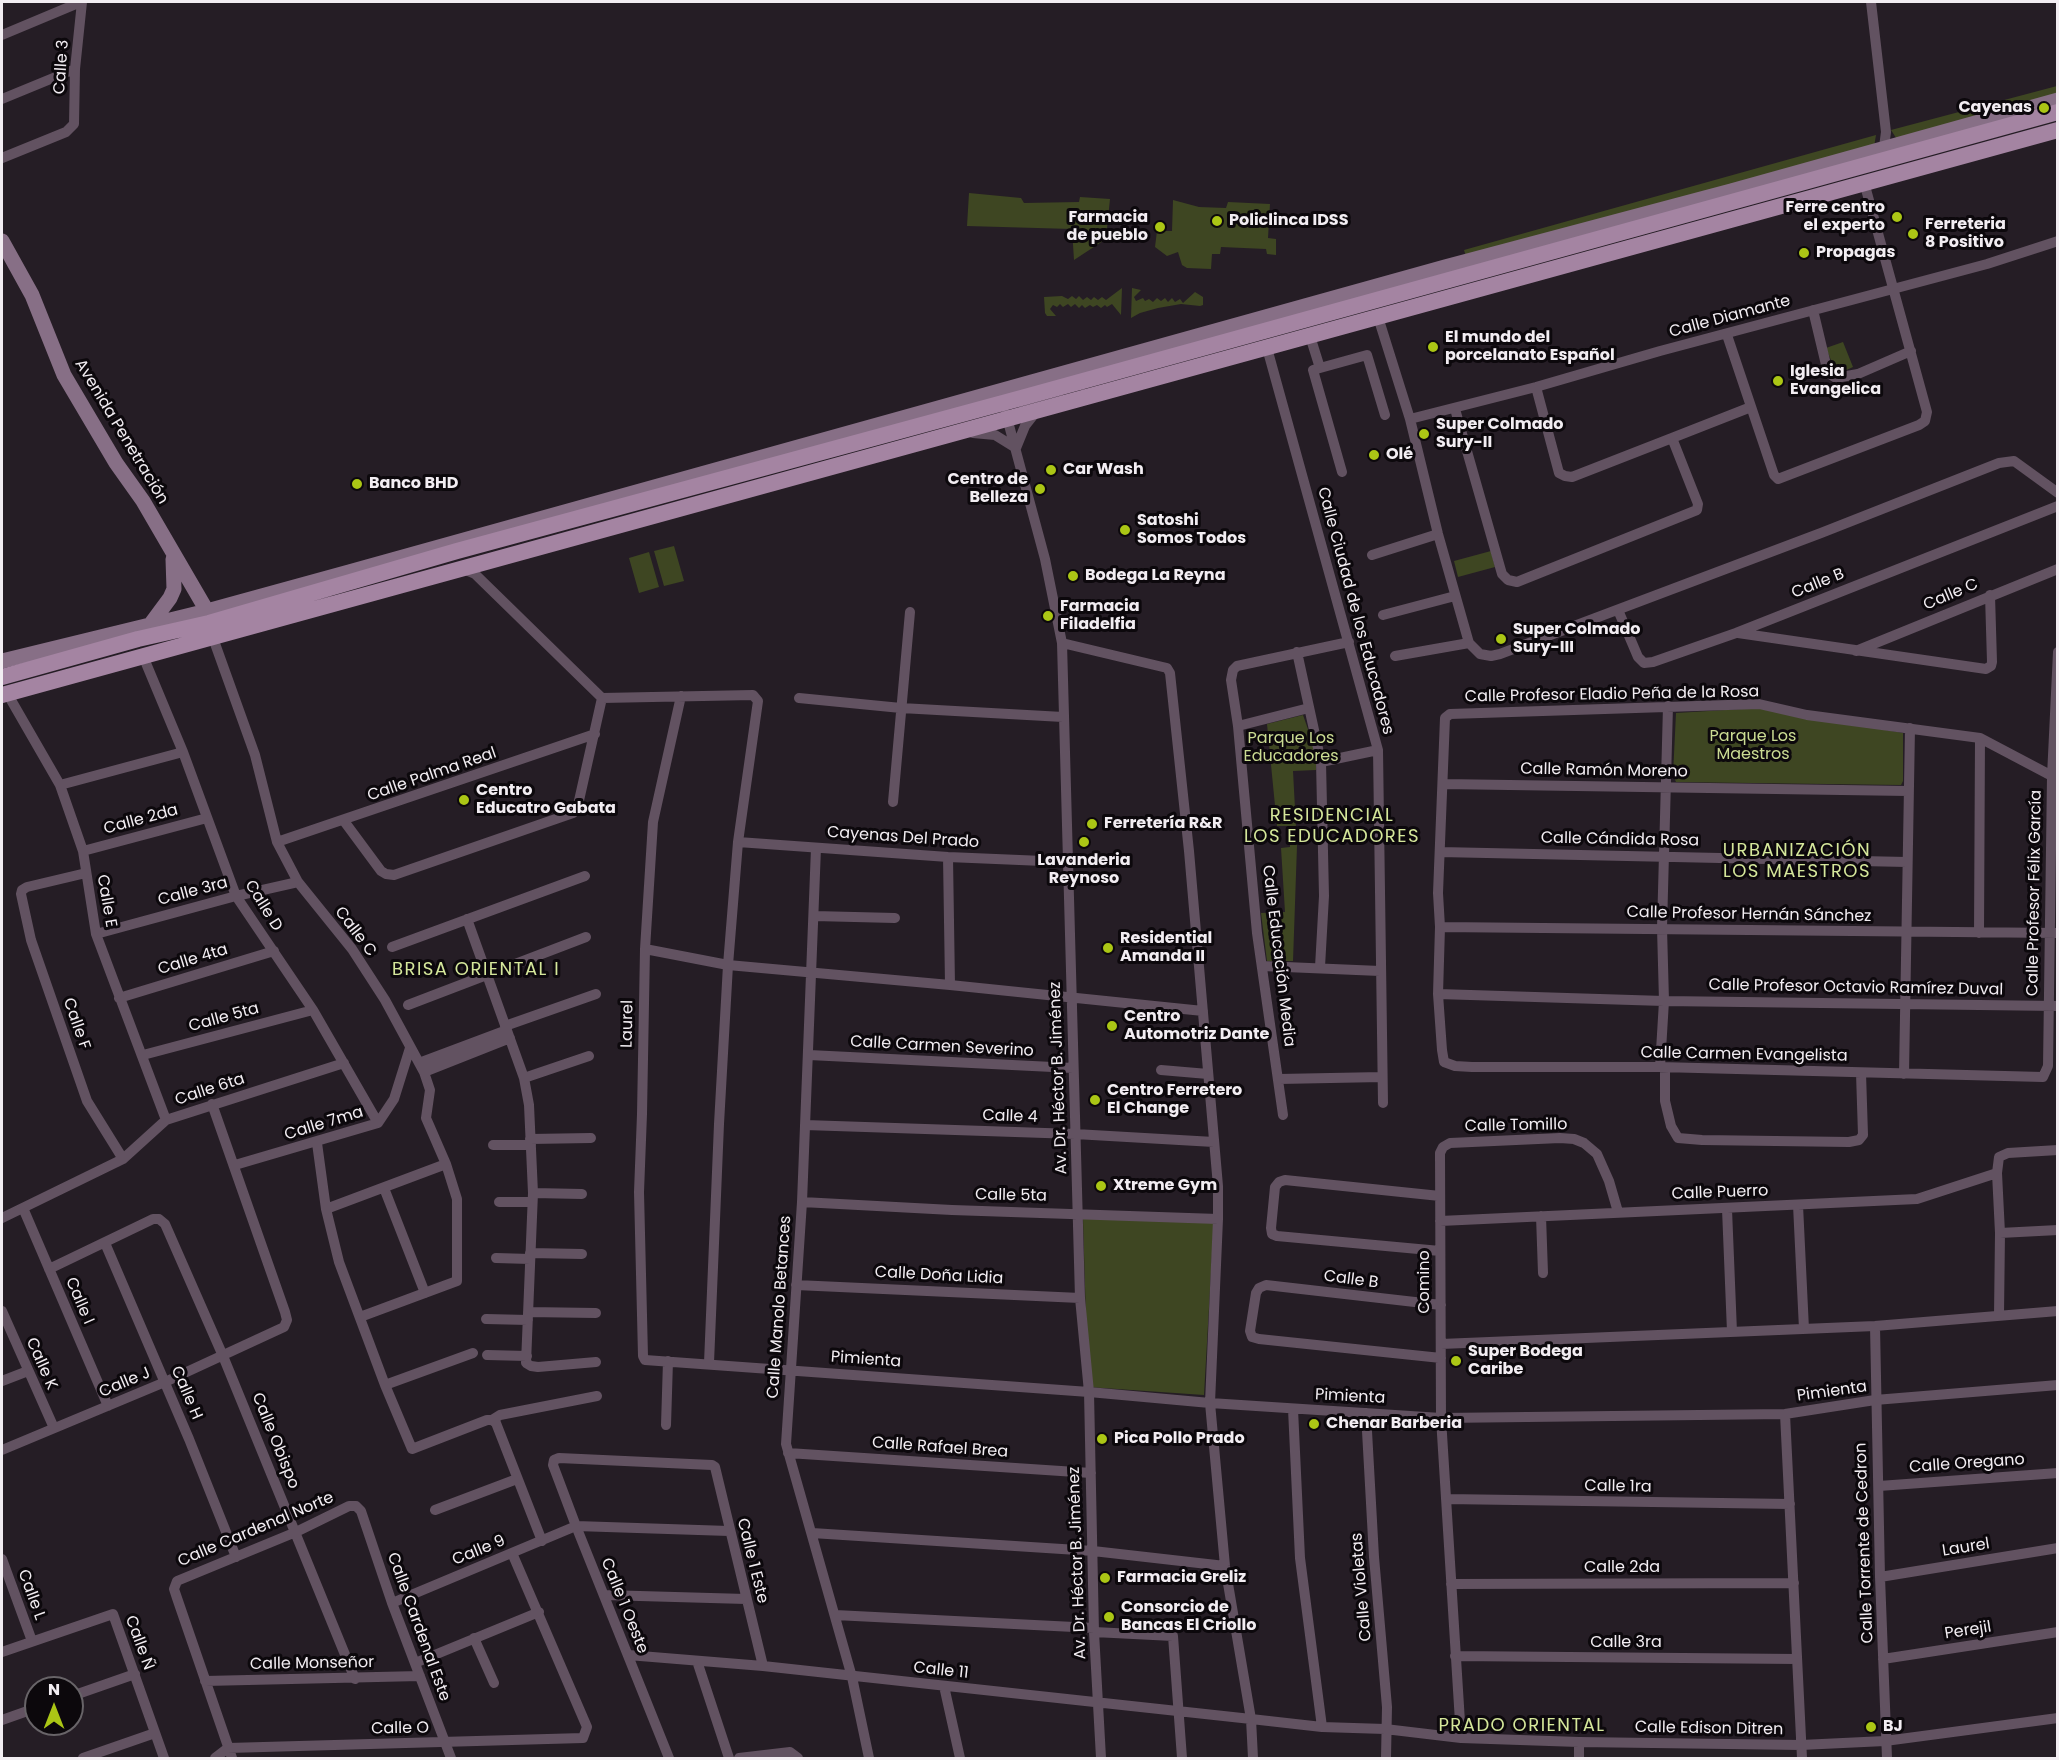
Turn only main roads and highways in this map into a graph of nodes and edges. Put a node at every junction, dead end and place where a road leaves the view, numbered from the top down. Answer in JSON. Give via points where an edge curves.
{"nodes":[{"id":1,"x":2058,"y":111,"type":"edge"},
{"id":2,"x":2058,"y":130,"type":"edge"},
{"id":3,"x":210,"y":624,"type":"junction"},
{"id":4,"x":2,"y":677,"type":"edge"},
{"id":5,"x":4,"y":694,"type":"edge"}],
"edges":[{"from":1,"to":3,"type":"main road","via":[[457,551]]},
{"from":2,"to":3,"type":"main road","via":[[462,568]]},
{"from":3,"to":4,"type":"main road","via":[[138,639]]},
{"from":3,"to":5,"type":"main road","via":[[143,656]]}]}
